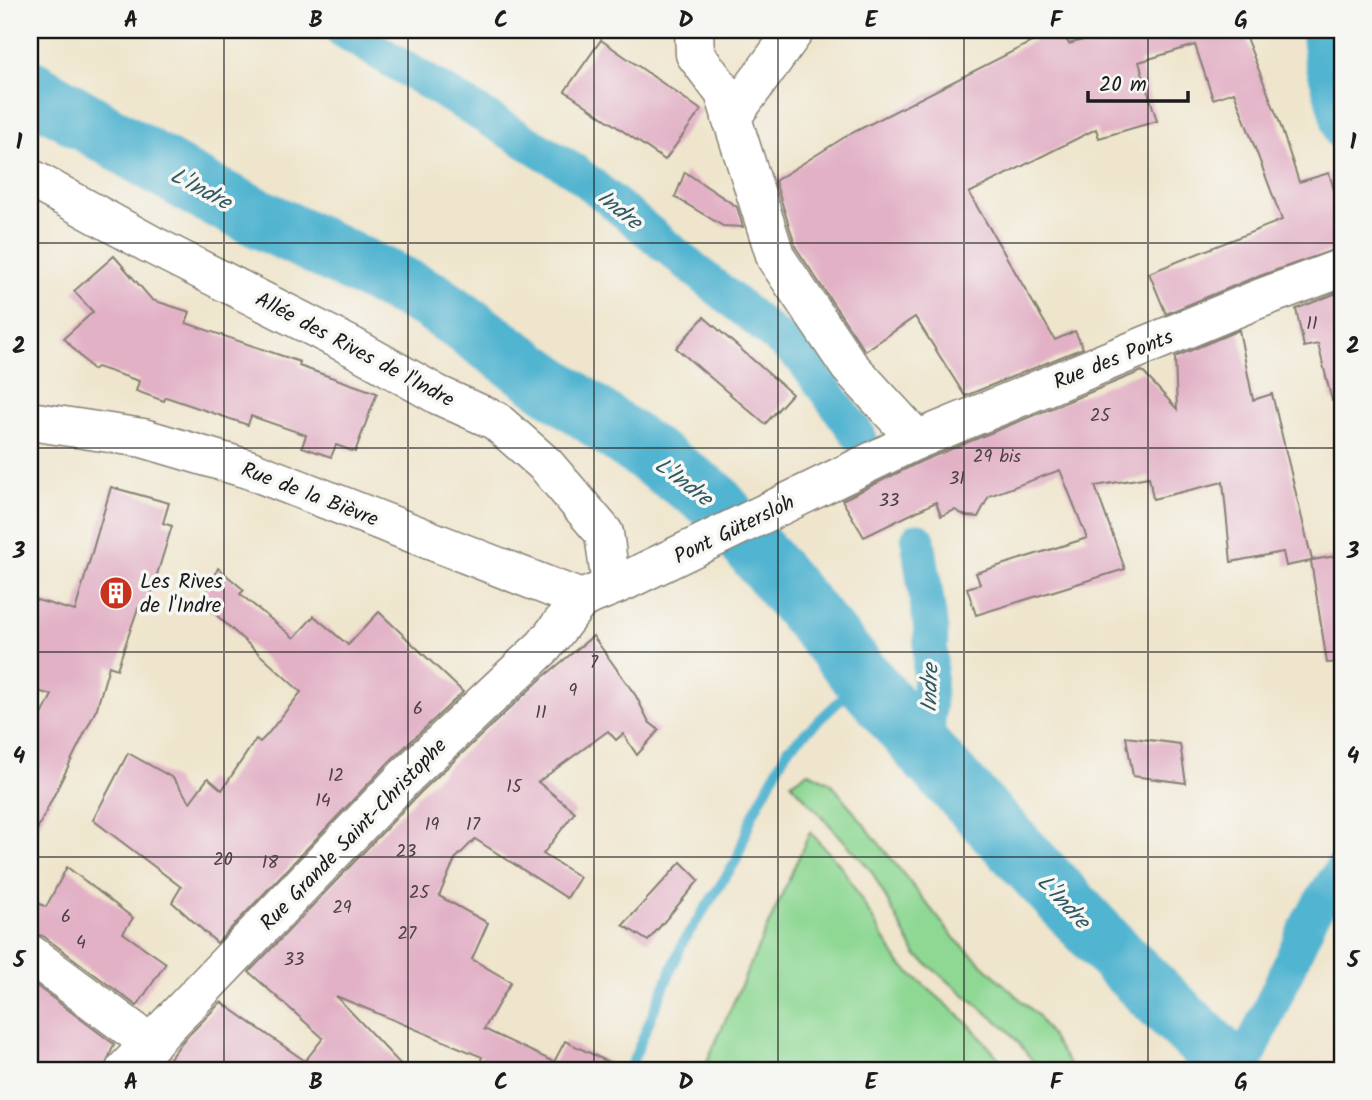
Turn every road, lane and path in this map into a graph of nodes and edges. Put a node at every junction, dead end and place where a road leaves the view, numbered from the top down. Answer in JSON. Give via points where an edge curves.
{"nodes":[{"id":1,"x":694,"y":30,"type":"edge"},
{"id":2,"x":795,"y":30,"type":"edge"},
{"id":3,"x":731,"y":118,"type":"junction"},
{"id":4,"x":30,"y":178,"type":"edge"},
{"id":5,"x":1342,"y":268,"type":"edge"},
{"id":6,"x":30,"y":421,"type":"edge"},
{"id":7,"x":900,"y":449,"type":"junction"},
{"id":8,"x":605,"y":589,"type":"junction"},
{"id":9,"x":30,"y":954,"type":"edge"},
{"id":10,"x":138,"y":1057,"type":"edge"}],
"edges":[{"from":1,"to":3,"type":"street","via":[[695,54],[724,93]]},
{"from":2,"to":3,"type":"street"},
{"from":3,"to":7,"type":"street","via":[[776,258],[849,366],[909,431]]},
{"from":4,"to":8,"type":"street","name":"Allée des Rives de l'Indre","via":[[496,421],[546,465],[604,533]]},
{"from":5,"to":7,"type":"street","name":"Rue des Ponts"},
{"from":6,"to":8,"type":"street","name":"Rue de la Bièvre","via":[[143,438]]},
{"from":7,"to":8,"type":"street","name":"Pont Gütersloh"},
{"from":8,"to":10,"type":"street","name":"Rue Grande Saint-Christophe","via":[[406,776]]},
{"from":9,"to":10,"type":"street"}]}
